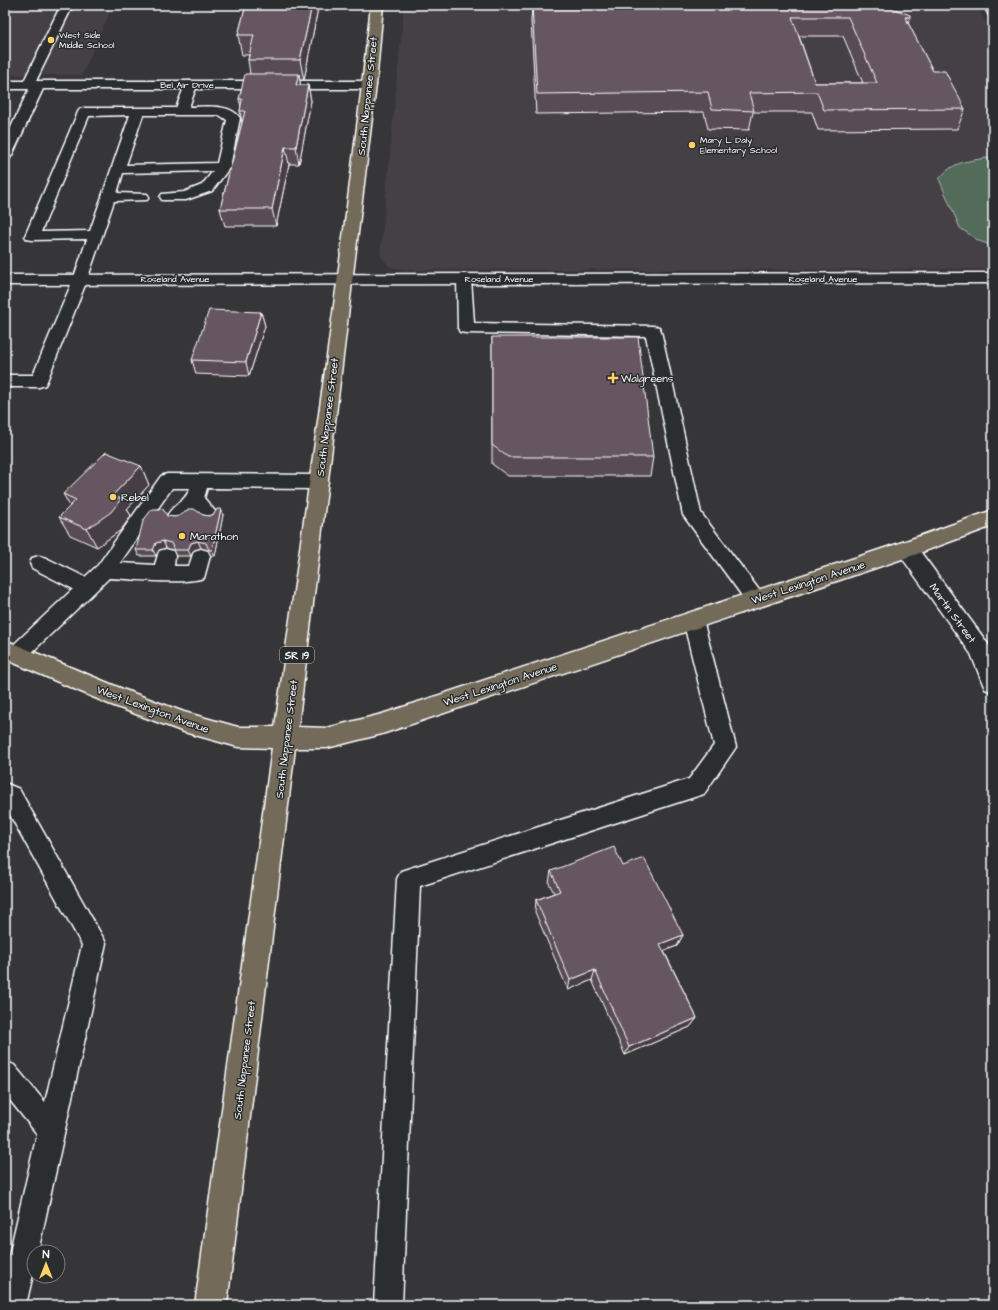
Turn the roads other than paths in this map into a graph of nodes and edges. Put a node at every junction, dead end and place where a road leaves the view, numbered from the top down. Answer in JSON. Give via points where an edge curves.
{"nodes":[{"id":1,"x":67,"y":5,"type":"edge"},
{"id":2,"x":377,"y":5,"type":"edge"},
{"id":3,"x":5,"y":85,"type":"edge"},
{"id":4,"x":33,"y":85,"type":"junction"},
{"id":5,"x":191,"y":85,"type":"junction"},
{"id":6,"x":369,"y":85,"type":"junction"},
{"id":7,"x":138,"y":111,"type":"junction"},
{"id":8,"x":181,"y":111,"type":"junction"},
{"id":9,"x":5,"y":155,"type":"edge"},
{"id":10,"x":223,"y":167,"type":"junction"},
{"id":11,"x":118,"y":168,"type":"junction"},
{"id":12,"x":108,"y":197,"type":"junction"},
{"id":13,"x":142,"y":197,"type":"dead end"},
{"id":14,"x":168,"y":197,"type":"dead end"},
{"id":15,"x":95,"y":235,"type":"junction"},
{"id":16,"x":993,"y":278,"type":"edge"},
{"id":17,"x":345,"y":279,"type":"junction"},
{"id":18,"x":464,"y":279,"type":"junction"},
{"id":19,"x":5,"y":280,"type":"edge"},
{"id":20,"x":80,"y":280,"type":"junction"},
{"id":21,"x":5,"y":381,"type":"edge"},
{"id":22,"x":200,"y":482,"type":"junction"},
{"id":23,"x":319,"y":482,"type":"junction"},
{"id":24,"x":195,"y":500,"type":"junction"},
{"id":25,"x":209,"y":515,"type":"edge"},
{"id":26,"x":176,"y":516,"type":"edge"},
{"id":27,"x":993,"y":518,"type":"edge"},
{"id":28,"x":907,"y":549,"type":"junction"},
{"id":29,"x":201,"y":556,"type":"dead end"},
{"id":30,"x":39,"y":563,"type":"dead end"},
{"id":31,"x":105,"y":570,"type":"junction"},
{"id":32,"x":87,"y":587,"type":"junction"},
{"id":33,"x":755,"y":599,"type":"junction"},
{"id":34,"x":693,"y":620,"type":"junction"},
{"id":35,"x":11,"y":651,"type":"edge"},
{"id":36,"x":993,"y":682,"type":"edge"},
{"id":37,"x":286,"y":738,"type":"junction"},
{"id":38,"x":5,"y":793,"type":"edge"},
{"id":39,"x":5,"y":1074,"type":"edge"},
{"id":40,"x":51,"y":1130,"type":"junction"},
{"id":41,"x":12,"y":1305,"type":"edge"},
{"id":42,"x":212,"y":1305,"type":"edge"},
{"id":43,"x":388,"y":1305,"type":"edge"}],
"edges":[{"from":1,"to":4,"type":"lane"},
{"from":2,"to":6,"type":"main road","name":"South Nappanee Street","number":"SR 19"},
{"from":3,"to":4,"type":"street","name":"Bel Air Drive"},
{"from":4,"to":5,"type":"street","name":"Bel Air Drive"},
{"from":4,"to":9,"type":"street"},
{"from":5,"to":6,"type":"street","name":"Bel Air Drive"},
{"from":5,"to":8,"type":"lane"},
{"from":6,"to":17,"type":"main road","name":"South Nappanee Street","number":"SR 19"},
{"from":7,"to":8,"type":"lane"},
{"from":7,"to":11,"type":"lane"},
{"from":7,"to":15,"type":"lane","via":[[84,112],[32,236]]},
{"from":8,"to":10,"type":"lane","via":[[221,111],[234,118]]},
{"from":10,"to":11,"type":"lane"},
{"from":10,"to":14,"type":"lane","via":[[207,188],[186,196]]},
{"from":11,"to":12,"type":"lane"},
{"from":12,"to":13,"type":"lane"},
{"from":12,"to":15,"type":"lane"},
{"from":15,"to":20,"type":"lane"},
{"from":16,"to":18,"type":"street","name":"Roseland Avenue"},
{"from":17,"to":18,"type":"street","name":"Roseland Avenue"},
{"from":17,"to":20,"type":"street","name":"Roseland Avenue"},
{"from":17,"to":23,"type":"main road","name":"South Nappanee Street","number":"SR 19"},
{"from":18,"to":33,"type":"lane","via":[[466,328],[653,331],[692,515]]},
{"from":19,"to":20,"type":"street","name":"Roseland Avenue"},
{"from":20,"to":21,"type":"lane","via":[[39,381]]},
{"from":22,"to":23,"type":"lane"},
{"from":22,"to":24,"type":"lane"},
{"from":22,"to":31,"type":"lane","via":[[167,481]]},
{"from":23,"to":37,"type":"main road","name":"South Nappanee Street","number":"SR 19"},
{"from":24,"to":25,"type":"lane"},
{"from":24,"to":26,"type":"lane"},
{"from":27,"to":28,"type":"main road","name":"West Lexington Avenue"},
{"from":28,"to":33,"type":"main road","name":"West Lexington Avenue"},
{"from":28,"to":36,"type":"street","name":"Martin Street","via":[[980,650]]},
{"from":29,"to":31,"type":"lane","via":[[197,573],[164,564]]},
{"from":30,"to":32,"type":"lane"},
{"from":31,"to":32,"type":"lane"},
{"from":32,"to":35,"type":"lane"},
{"from":33,"to":34,"type":"main road","name":"West Lexington Avenue"},
{"from":34,"to":37,"type":"main road","name":"West Lexington Avenue","via":[[382,724],[327,738]]},
{"from":34,"to":43,"type":"lane","via":[[725,747],[696,787],[409,879]]},
{"from":35,"to":37,"type":"main road","name":"West Lexington Avenue","via":[[117,697],[197,727],[238,736]]},
{"from":37,"to":42,"type":"main road","name":"South Nappanee Street","number":"SR 19"},
{"from":38,"to":40,"type":"lane","via":[[11,796],[94,943]]},
{"from":39,"to":40,"type":"lane"},
{"from":40,"to":41,"type":"lane"}]}
